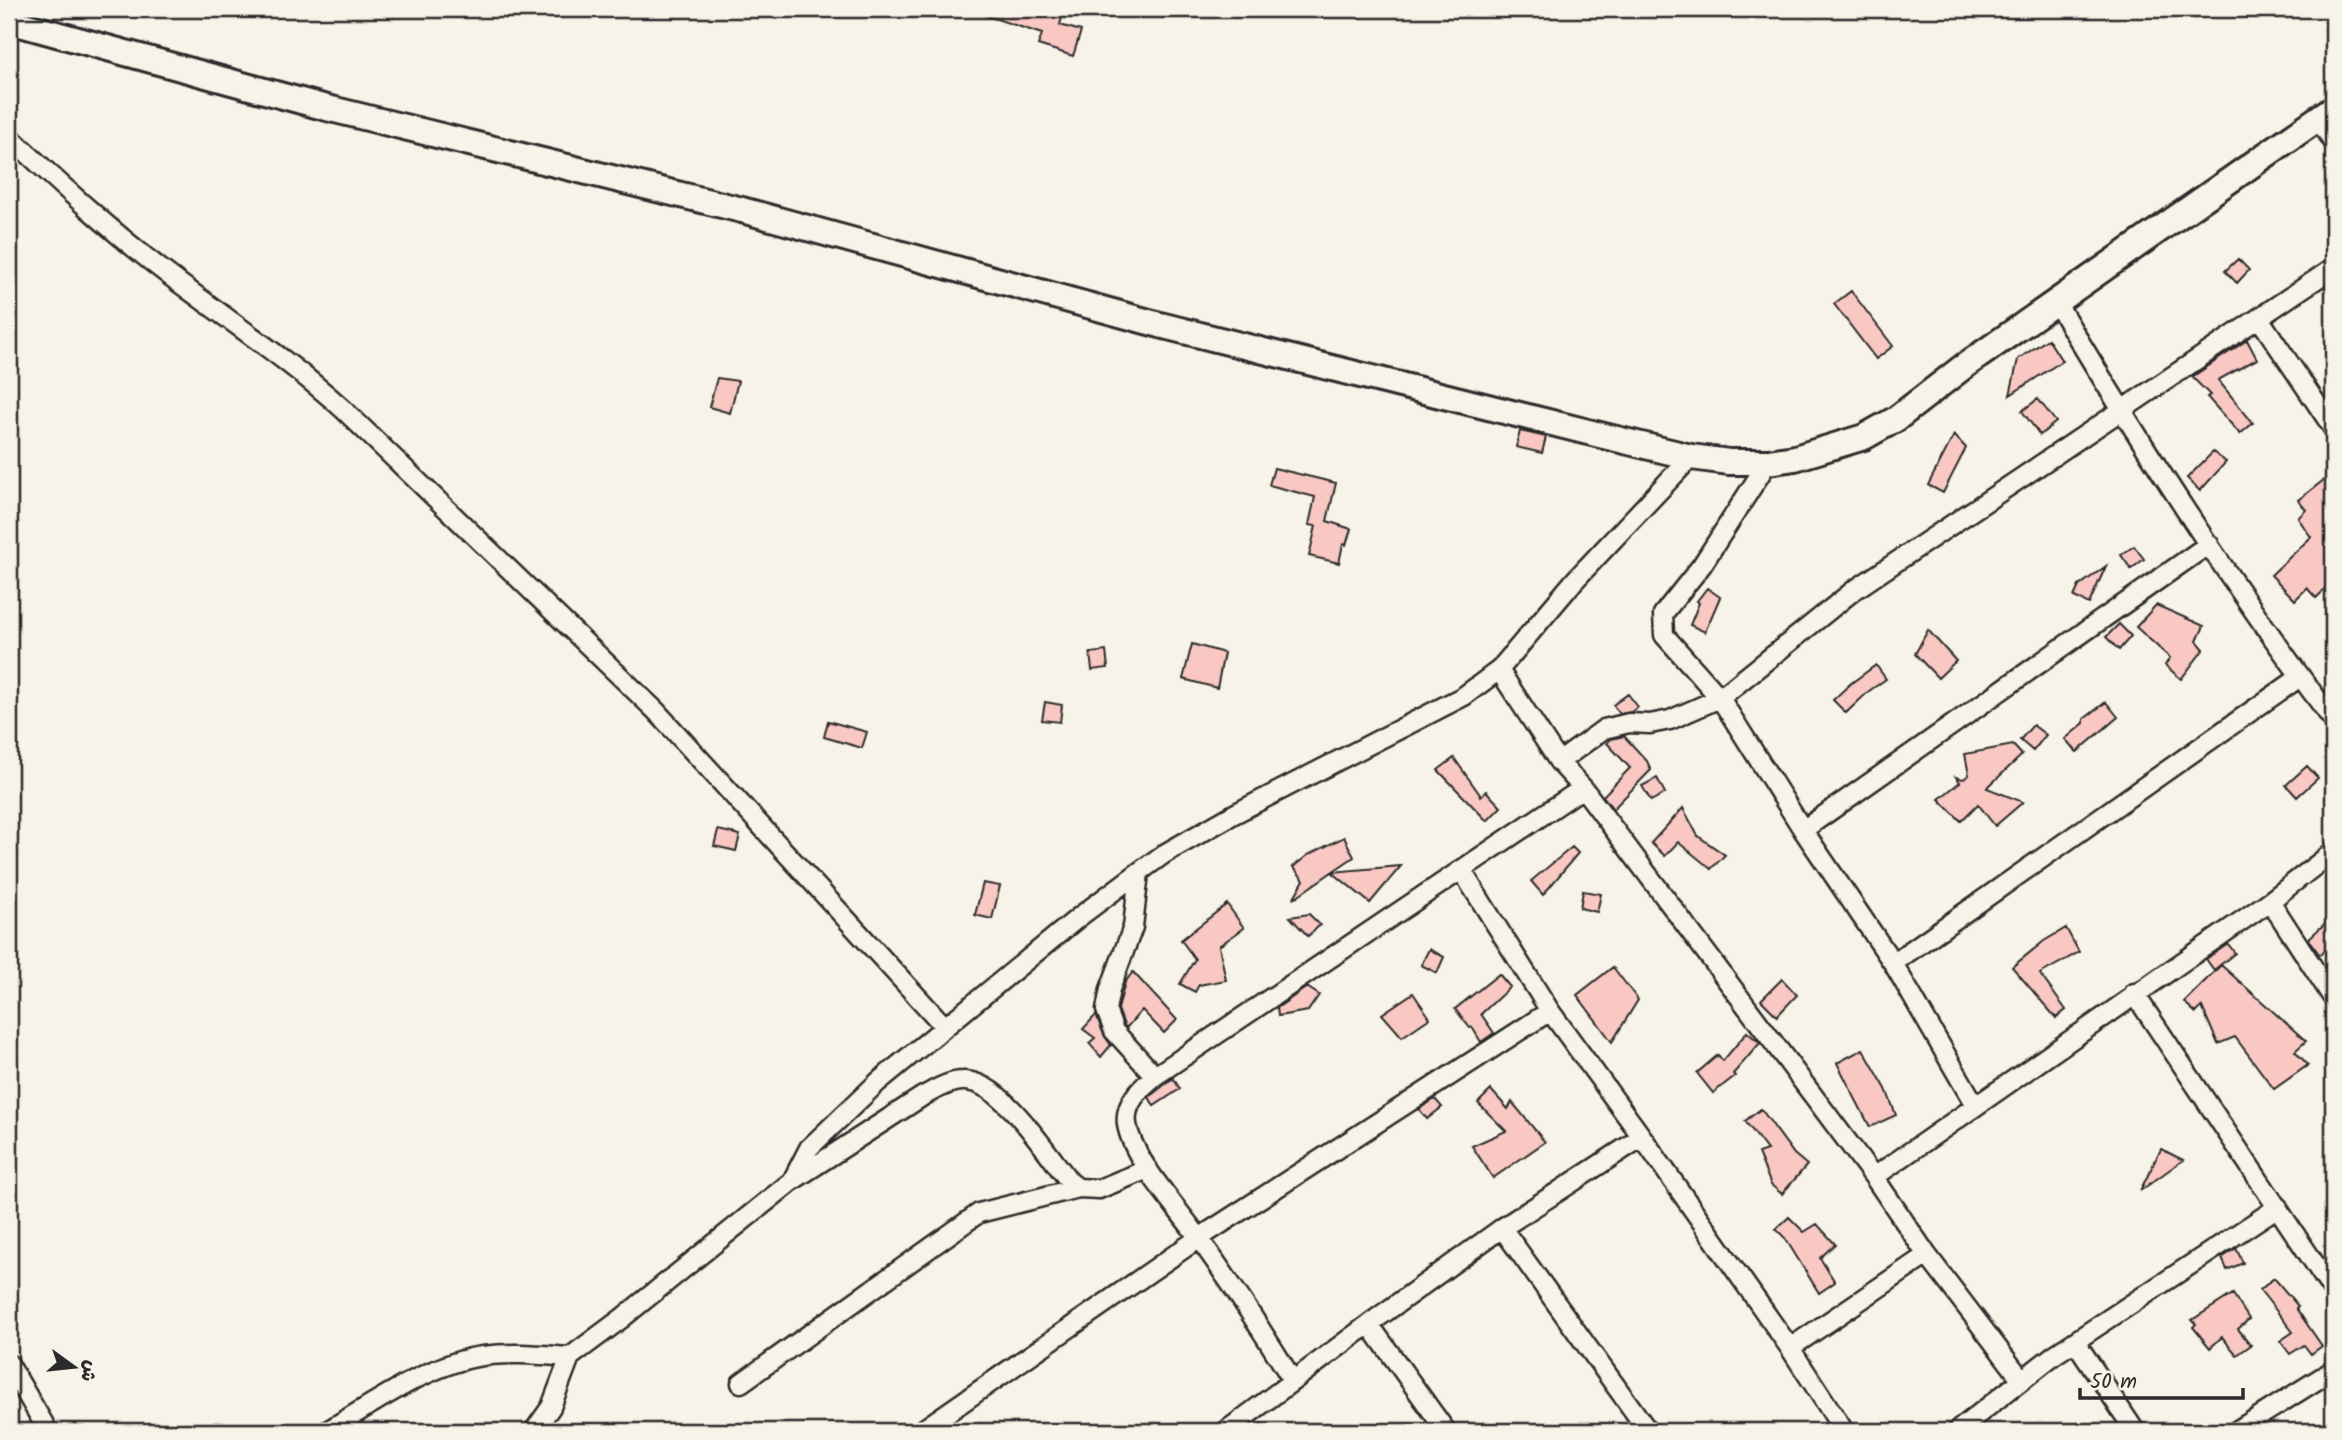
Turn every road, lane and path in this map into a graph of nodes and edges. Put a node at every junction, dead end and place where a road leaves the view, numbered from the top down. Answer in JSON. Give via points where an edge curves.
{"nodes":[{"id":1,"x":9,"y":21,"type":"edge"},
{"id":2,"x":2326,"y":113,"type":"edge"},
{"id":3,"x":9,"y":136,"type":"edge"},
{"id":4,"x":2333,"y":141,"type":"edge"},
{"id":5,"x":2333,"y":268,"type":"edge"},
{"id":6,"x":2056,"y":302,"type":"junction"},
{"id":7,"x":2259,"y":318,"type":"junction"},
{"id":8,"x":2120,"y":410,"type":"junction"},
{"id":9,"x":2333,"y":428,"type":"edge"},
{"id":10,"x":1691,"y":457,"type":"junction"},
{"id":11,"x":1768,"y":462,"type":"junction"},
{"id":12,"x":2209,"y":544,"type":"junction"},
{"id":13,"x":1499,"y":670,"type":"junction"},
{"id":14,"x":2301,"y":677,"type":"junction"},
{"id":15,"x":1720,"y":698,"type":"junction"},
{"id":16,"x":2333,"y":720,"type":"edge"},
{"id":17,"x":1559,"y":762,"type":"junction"},
{"id":18,"x":1583,"y":788,"type":"junction"},
{"id":19,"x":1803,"y":830,"type":"junction"},
{"id":20,"x":2333,"y":852,"type":"edge"},
{"id":21,"x":1462,"y":871,"type":"junction"},
{"id":22,"x":1139,"y":872,"type":"junction"},
{"id":23,"x":2270,"y":901,"type":"junction"},
{"id":24,"x":1893,"y":963,"type":"junction"},
{"id":25,"x":2134,"y":993,"type":"junction"},
{"id":26,"x":2333,"y":998,"type":"edge"},
{"id":27,"x":1550,"y":1012,"type":"junction"},
{"id":28,"x":945,"y":1027,"type":"junction"},
{"id":29,"x":1155,"y":1076,"type":"junction"},
{"id":30,"x":1975,"y":1105,"type":"junction"},
{"id":31,"x":1642,"y":1137,"type":"junction"},
{"id":32,"x":1148,"y":1169,"type":"junction"},
{"id":33,"x":1874,"y":1177,"type":"junction"},
{"id":34,"x":792,"y":1181,"type":"junction"},
{"id":35,"x":1078,"y":1188,"type":"junction"},
{"id":36,"x":2278,"y":1207,"type":"junction"},
{"id":37,"x":1502,"y":1228,"type":"junction"},
{"id":38,"x":1199,"y":1238,"type":"junction"},
{"id":39,"x":1927,"y":1255,"type":"junction"},
{"id":40,"x":2333,"y":1291,"type":"edge"},
{"id":41,"x":1369,"y":1324,"type":"junction"},
{"id":42,"x":2075,"y":1341,"type":"junction"},
{"id":43,"x":1790,"y":1348,"type":"junction"},
{"id":44,"x":570,"y":1357,"type":"junction"},
{"id":45,"x":9,"y":1364,"type":"edge"},
{"id":46,"x":2333,"y":1370,"type":"edge"},
{"id":47,"x":2022,"y":1380,"type":"junction"},
{"id":48,"x":1293,"y":1381,"type":"junction"},
{"id":49,"x":741,"y":1383,"type":"dead end"},
{"id":50,"x":48,"y":1431,"type":"edge"},
{"id":51,"x":327,"y":1431,"type":"edge"},
{"id":52,"x":534,"y":1431,"type":"edge"},
{"id":53,"x":921,"y":1431,"type":"edge"},
{"id":54,"x":1226,"y":1431,"type":"edge"},
{"id":55,"x":1446,"y":1431,"type":"edge"},
{"id":56,"x":1648,"y":1431,"type":"edge"},
{"id":57,"x":1844,"y":1431,"type":"edge"},
{"id":58,"x":1957,"y":1431,"type":"edge"},
{"id":59,"x":2135,"y":1431,"type":"edge"},
{"id":60,"x":2236,"y":1431,"type":"edge"}],
"edges":[{"from":1,"to":10,"type":"main road","via":[[323,107],[741,210],[1160,325]]},
{"from":2,"to":4,"type":"street"},
{"from":2,"to":6,"type":"main road"},
{"from":3,"to":28,"type":"street","via":[[104,224],[343,409],[656,711]]},
{"from":5,"to":7,"type":"street"},
{"from":6,"to":8,"type":"street"},
{"from":6,"to":11,"type":"main road","via":[[1896,419],[1864,437]]},
{"from":7,"to":8,"type":"street"},
{"from":7,"to":9,"type":"street"},
{"from":8,"to":12,"type":"street"},
{"from":8,"to":15,"type":"street","via":[[1853,591]]},
{"from":10,"to":11,"type":"main road"},
{"from":10,"to":13,"type":"street","via":[[1575,580]]},
{"from":11,"to":15,"type":"street","via":[[1702,565],[1663,614],[1664,635]]},
{"from":12,"to":14,"type":"street"},
{"from":12,"to":19,"type":"street"},
{"from":13,"to":17,"type":"street"},
{"from":13,"to":22,"type":"street","via":[[1464,696],[1234,814]]},
{"from":14,"to":16,"type":"street"},
{"from":14,"to":24,"type":"street"},
{"from":15,"to":17,"type":"street","via":[[1670,720],[1604,730]]},
{"from":15,"to":19,"type":"street"},
{"from":17,"to":18,"type":"street"},
{"from":18,"to":21,"type":"street"},
{"from":18,"to":33,"type":"street"},
{"from":19,"to":24,"type":"street"},
{"from":20,"to":23,"type":"street"},
{"from":21,"to":27,"type":"street"},
{"from":21,"to":29,"type":"street"},
{"from":22,"to":28,"type":"street"},
{"from":22,"to":29,"type":"street","via":[[1133,927],[1105,1010],[1114,1031]]},
{"from":23,"to":25,"type":"street"},
{"from":23,"to":26,"type":"street"},
{"from":24,"to":30,"type":"street"},
{"from":25,"to":30,"type":"street"},
{"from":25,"to":36,"type":"street"},
{"from":27,"to":31,"type":"street"},
{"from":27,"to":38,"type":"street"},
{"from":28,"to":34,"type":"street","via":[[809,1148]]},
{"from":29,"to":32,"type":"street","via":[[1132,1099],[1126,1123]]},
{"from":30,"to":33,"type":"street"},
{"from":31,"to":37,"type":"street"},
{"from":31,"to":43,"type":"street"},
{"from":32,"to":35,"type":"street","via":[[1099,1189]]},
{"from":32,"to":38,"type":"street"},
{"from":33,"to":39,"type":"street"},
{"from":34,"to":35,"type":"street","via":[[923,1096],[964,1080],[999,1096]]},
{"from":34,"to":44,"type":"street"},
{"from":35,"to":49,"type":"street","via":[[979,1213]]},
{"from":36,"to":40,"type":"street"},
{"from":36,"to":42,"type":"street"},
{"from":37,"to":41,"type":"street"},
{"from":37,"to":56,"type":"street"},
{"from":38,"to":48,"type":"street"},
{"from":38,"to":53,"type":"street"},
{"from":39,"to":43,"type":"street"},
{"from":39,"to":47,"type":"street"},
{"from":41,"to":48,"type":"street"},
{"from":41,"to":55,"type":"street"},
{"from":42,"to":47,"type":"street"},
{"from":42,"to":59,"type":"street"},
{"from":43,"to":57,"type":"street"},
{"from":44,"to":51,"type":"street","via":[[516,1354],[461,1362],[393,1392]]},
{"from":44,"to":52,"type":"street","via":[[551,1408]]},
{"from":45,"to":50,"type":"street"},
{"from":46,"to":60,"type":"street"},
{"from":47,"to":58,"type":"street"},
{"from":48,"to":54,"type":"street"}]}
